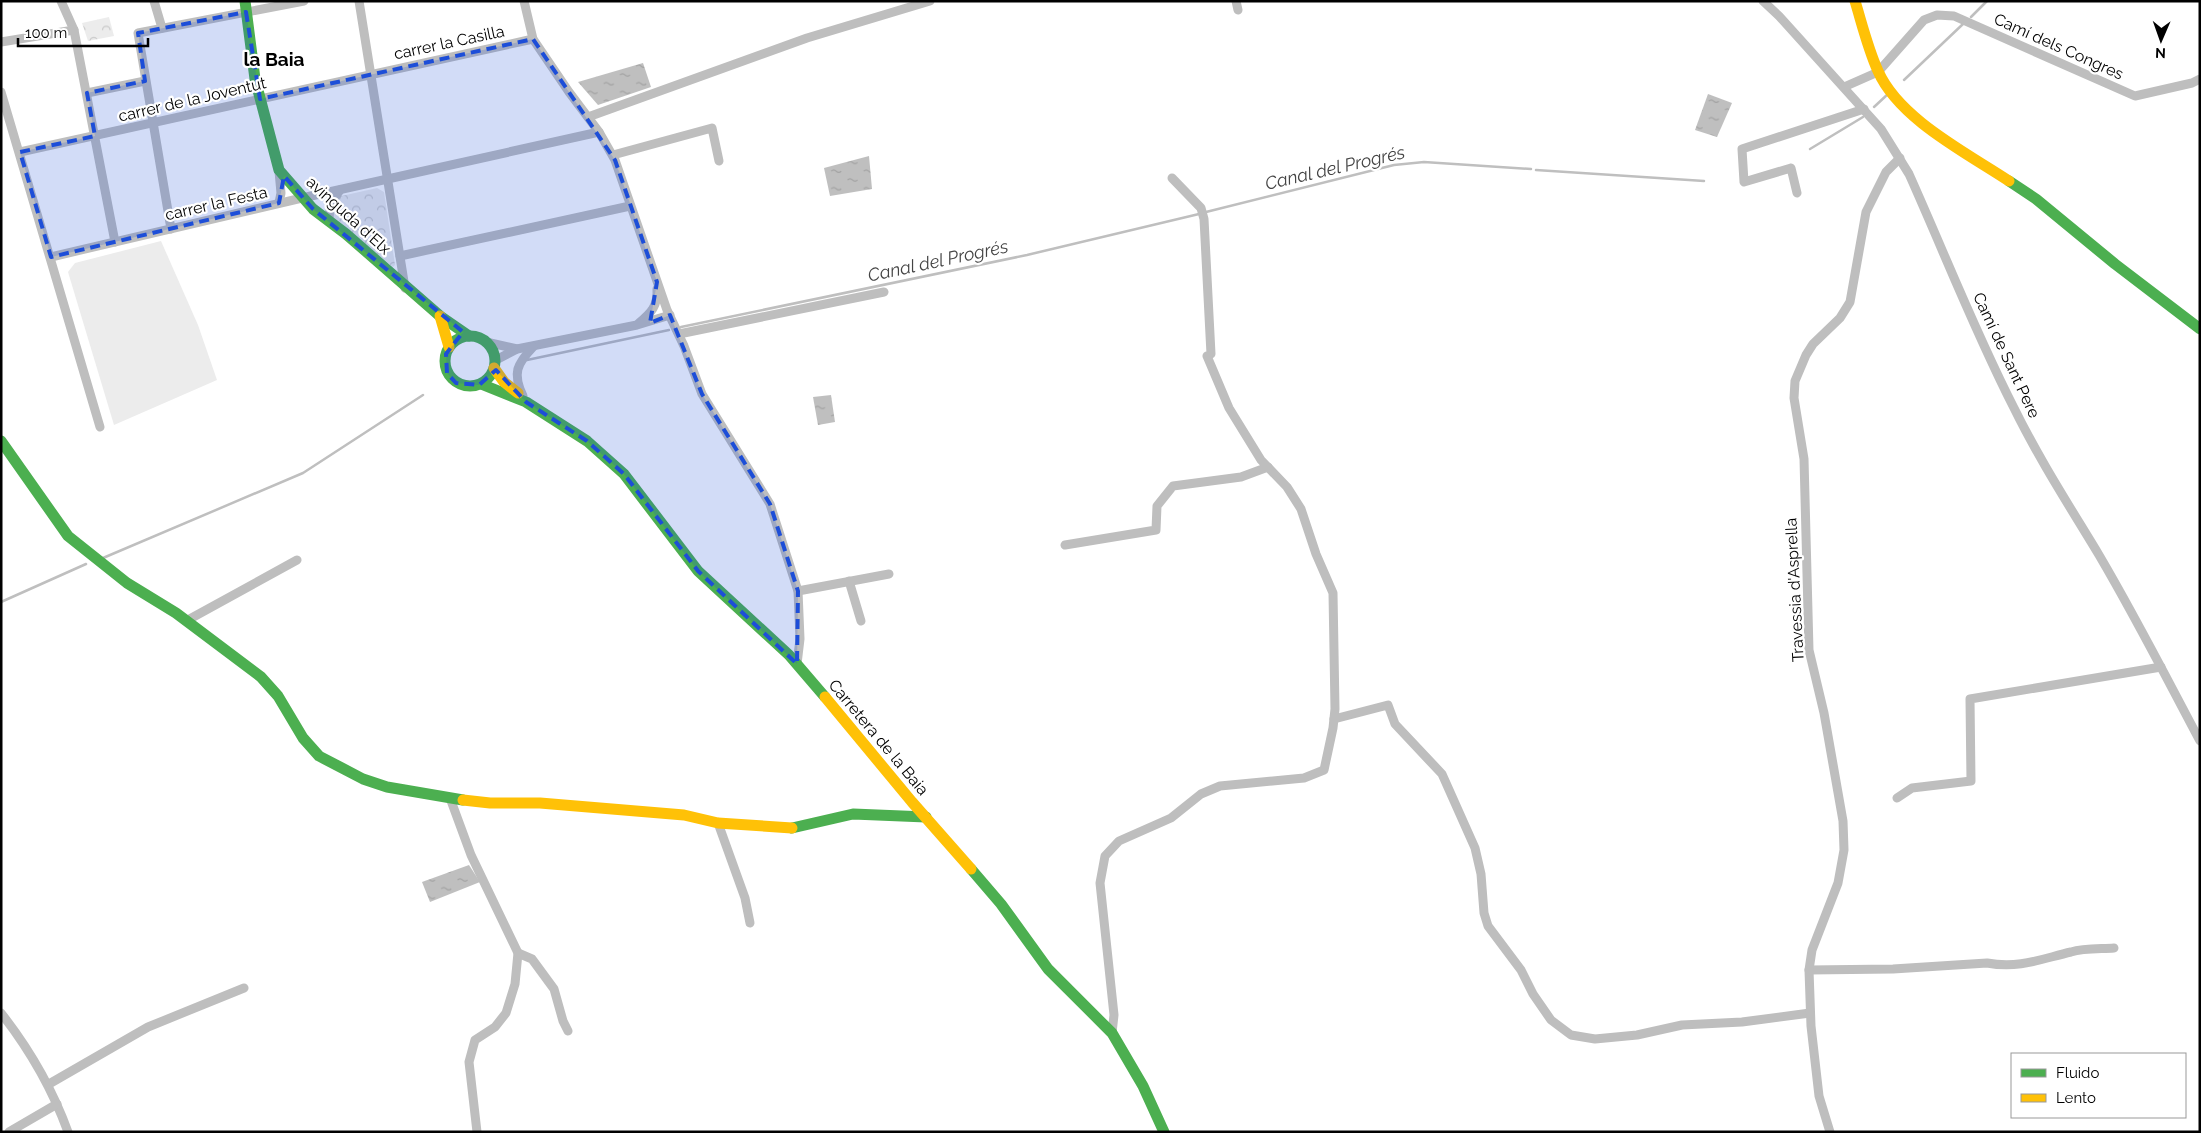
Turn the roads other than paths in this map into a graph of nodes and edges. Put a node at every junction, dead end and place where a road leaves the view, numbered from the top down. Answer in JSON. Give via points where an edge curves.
{"nodes":[{"id":1,"x":61,"y":1,"type":"edge"},
{"id":2,"x":154,"y":1,"type":"edge"},
{"id":3,"x":304,"y":1,"type":"edge"},
{"id":4,"x":359,"y":1,"type":"edge"},
{"id":5,"x":524,"y":1,"type":"edge"},
{"id":6,"x":930,"y":1,"type":"edge"},
{"id":7,"x":1763,"y":1,"type":"edge"},
{"id":8,"x":1854,"y":1,"type":"edge"},
{"id":9,"x":246,"y":7,"type":"edge"},
{"id":10,"x":162,"y":28,"type":"junction"},
{"id":11,"x":74,"y":30,"type":"junction"},
{"id":12,"x":533,"y":39,"type":"junction"},
{"id":13,"x":1,"y":42,"type":"edge"},
{"id":14,"x":1878,"y":72,"type":"junction"},
{"id":15,"x":371,"y":74,"type":"junction"},
{"id":16,"x":2200,"y":79,"type":"edge"},
{"id":17,"x":145,"y":81,"type":"junction"},
{"id":18,"x":1844,"y":87,"type":"junction"},
{"id":19,"x":1,"y":92,"type":"edge"},
{"id":20,"x":86,"y":92,"type":"junction"},
{"id":21,"x":260,"y":99,"type":"junction"},
{"id":22,"x":1864,"y":109,"type":"junction"},
{"id":23,"x":588,"y":117,"type":"junction"},
{"id":24,"x":152,"y":123,"type":"junction"},
{"id":25,"x":599,"y":132,"type":"junction"},
{"id":26,"x":95,"y":136,"type":"junction"},
{"id":27,"x":20,"y":152,"type":"junction"},
{"id":28,"x":612,"y":155,"type":"junction"},
{"id":29,"x":1900,"y":158,"type":"junction"},
{"id":30,"x":719,"y":161,"type":"dead end"},
{"id":31,"x":279,"y":170,"type":"junction"},
{"id":32,"x":1172,"y":178,"type":"dead end"},
{"id":33,"x":388,"y":180,"type":"junction"},
{"id":34,"x":340,"y":190,"type":"junction"},
{"id":35,"x":1797,"y":193,"type":"dead end"},
{"id":36,"x":302,"y":198,"type":"junction"},
{"id":37,"x":279,"y":203,"type":"junction"},
{"id":38,"x":630,"y":206,"type":"junction"},
{"id":39,"x":329,"y":222,"type":"junction"},
{"id":40,"x":171,"y":228,"type":"junction"},
{"id":41,"x":115,"y":242,"type":"junction"},
{"id":42,"x":400,"y":256,"type":"junction"},
{"id":43,"x":52,"y":257,"type":"junction"},
{"id":44,"x":658,"y":282,"type":"junction"},
{"id":45,"x":406,"y":288,"type":"junction"},
{"id":46,"x":884,"y":292,"type":"dead end"},
{"id":47,"x":669,"y":312,"type":"junction"},
{"id":48,"x":440,"y":316,"type":"junction"},
{"id":49,"x":637,"y":325,"type":"junction"},
{"id":50,"x":2200,"y":329,"type":"edge"},
{"id":51,"x":679,"y":334,"type":"junction"},
{"id":52,"x":469,"y":336,"type":"junction"},
{"id":53,"x":486,"y":342,"type":"junction"},
{"id":54,"x":449,"y":347,"type":"junction"},
{"id":55,"x":533,"y":347,"type":"junction"},
{"id":56,"x":518,"y":349,"type":"junction"},
{"id":57,"x":495,"y":364,"type":"junction"},
{"id":58,"x":481,"y":384,"type":"junction"},
{"id":59,"x":525,"y":399,"type":"junction"},
{"id":60,"x":100,"y":427,"type":"dead end"},
{"id":61,"x":1,"y":441,"type":"edge"},
{"id":62,"x":1268,"y":467,"type":"junction"},
{"id":63,"x":1066,"y":545,"type":"dead end"},
{"id":64,"x":297,"y":560,"type":"dead end"},
{"id":65,"x":889,"y":574,"type":"dead end"},
{"id":66,"x":849,"y":582,"type":"junction"},
{"id":67,"x":798,"y":591,"type":"junction"},
{"id":68,"x":186,"y":621,"type":"junction"},
{"id":69,"x":861,"y":621,"type":"dead end"},
{"id":70,"x":797,"y":664,"type":"junction"},
{"id":71,"x":2161,"y":667,"type":"junction"},
{"id":72,"x":1334,"y":719,"type":"junction"},
{"id":73,"x":2200,"y":741,"type":"edge"},
{"id":74,"x":450,"y":798,"type":"junction"},
{"id":75,"x":1897,"y":798,"type":"dead end"},
{"id":76,"x":926,"y":817,"type":"junction"},
{"id":77,"x":718,"y":823,"type":"junction"},
{"id":78,"x":750,"y":923,"type":"dead end"},
{"id":79,"x":2114,"y":948,"type":"dead end"},
{"id":80,"x":518,"y":953,"type":"junction"},
{"id":81,"x":1810,"y":970,"type":"junction"},
{"id":82,"x":244,"y":988,"type":"dead end"},
{"id":83,"x":1,"y":1013,"type":"edge"},
{"id":84,"x":1810,"y":1013,"type":"junction"},
{"id":85,"x":568,"y":1031,"type":"dead end"},
{"id":86,"x":1112,"y":1033,"type":"junction"},
{"id":87,"x":49,"y":1084,"type":"junction"},
{"id":88,"x":57,"y":1104,"type":"junction"},
{"id":89,"x":9,"y":1132,"type":"edge"},
{"id":90,"x":68,"y":1132,"type":"edge"},
{"id":91,"x":477,"y":1132,"type":"edge"},
{"id":92,"x":1164,"y":1132,"type":"edge"},
{"id":93,"x":1830,"y":1132,"type":"edge"}],
"edges":[{"from":1,"to":11,"type":"street"},
{"from":2,"to":10,"type":"street"},
{"from":3,"to":9,"type":"street"},
{"from":4,"to":15,"type":"street"},
{"from":5,"to":12,"type":"street"},
{"from":6,"to":23,"type":"street","via":[[807,38]]},
{"from":7,"to":18,"type":"street","name":"Camí de Sant Pere"},
{"from":8,"to":14,"type":"main road"},
{"from":9,"to":10,"type":"street"},
{"from":9,"to":21,"type":"main road","name":"avinguda d'Elx"},
{"from":10,"to":17,"type":"street","via":[[138,33]]},
{"from":11,"to":13,"type":"street"},
{"from":11,"to":20,"type":"street"},
{"from":12,"to":15,"type":"street","name":"carrer la Casilla"},
{"from":12,"to":23,"type":"street"},
{"from":14,"to":16,"type":"street","name":"Camí dels Congres","via":[[1924,20],[1936,15],[1954,16],[2135,96]]},
{"from":14,"to":18,"type":"street","name":"Camí dels Congres"},
{"from":14,"to":50,"type":"main road","via":[[1899,102],[1922,124],[2036,199]]},
{"from":15,"to":21,"type":"street","name":"carrer de la Joventut"},
{"from":15,"to":33,"type":"street"},
{"from":17,"to":20,"type":"street"},
{"from":17,"to":24,"type":"street"},
{"from":18,"to":22,"type":"street","name":"Camí de Sant Pere"},
{"from":19,"to":27,"type":"street"},
{"from":20,"to":26,"type":"street"},
{"from":21,"to":24,"type":"street","name":"carrer de la Joventut"},
{"from":21,"to":31,"type":"main road","name":"avinguda d'Elx"},
{"from":22,"to":29,"type":"street","name":"Camí de Sant Pere"},
{"from":22,"to":35,"type":"street","via":[[1742,149],[1744,182],[1791,168]]},
{"from":23,"to":25,"type":"street"},
{"from":24,"to":26,"type":"street","name":"carrer de la Joventut"},
{"from":24,"to":40,"type":"street"},
{"from":25,"to":28,"type":"street"},
{"from":25,"to":33,"type":"street","name":"carrer la Festa"},
{"from":26,"to":27,"type":"street","name":"carrer de la Joventut"},
{"from":26,"to":41,"type":"street"},
{"from":27,"to":43,"type":"street"},
{"from":28,"to":30,"type":"street","via":[[712,128]]},
{"from":28,"to":38,"type":"street"},
{"from":29,"to":71,"type":"street","name":"Camí de Sant Pere","via":[[2014,409],[2051,479],[2099,556]]},
{"from":29,"to":81,"type":"street","name":"Travessia d'Asprella","via":[[1886,172],[1866,212],[1850,302],[1840,318],[1813,344],[1795,380],[1794,398],[1804,459],[1809,650],[1824,713],[1844,840],[1838,882],[1812,950]]},
{"from":31,"to":36,"type":"main road","name":"avinguda d'Elx"},
{"from":31,"to":37,"type":"street"},
{"from":32,"to":62,"type":"street","via":[[1202,208],[1209,355],[1229,408]]},
{"from":33,"to":34,"type":"street","name":"carrer la Festa"},
{"from":33,"to":42,"type":"street"},
{"from":34,"to":36,"type":"street","name":"carrer la Festa"},
{"from":34,"to":39,"type":"street","via":[[332,200]]},
{"from":36,"to":37,"type":"street","name":"carrer la Festa"},
{"from":36,"to":39,"type":"main road","name":"avinguda d'Elx"},
{"from":37,"to":40,"type":"street","name":"carrer la Festa"},
{"from":38,"to":42,"type":"street"},
{"from":38,"to":44,"type":"street"},
{"from":39,"to":45,"type":"main road","name":"avinguda d'Elx"},
{"from":40,"to":41,"type":"street","name":"carrer la Festa"},
{"from":41,"to":43,"type":"street","name":"carrer la Festa"},
{"from":42,"to":45,"type":"street"},
{"from":43,"to":60,"type":"street"},
{"from":44,"to":47,"type":"street"},
{"from":44,"to":49,"type":"street","via":[[658,298],[653,311]]},
{"from":45,"to":48,"type":"main road","name":"avinguda d'Elx"},
{"from":46,"to":51,"type":"street"},
{"from":47,"to":49,"type":"street"},
{"from":47,"to":51,"type":"street"},
{"from":48,"to":52,"type":"main road","name":"avinguda d'Elx"},
{"from":48,"to":54,"type":"main road"},
{"from":49,"to":55,"type":"street"},
{"from":51,"to":67,"type":"street","via":[[702,394],[770,504]]},
{"from":52,"to":53,"type":"main road"},
{"from":52,"to":54,"type":"main road","via":[[455,340]]},
{"from":53,"to":56,"type":"street"},
{"from":53,"to":57,"type":"main road","via":[[492,348]]},
{"from":54,"to":58,"type":"main road","via":[[445,363],[447,373],[464,386]]},
{"from":55,"to":56,"type":"street"},
{"from":55,"to":59,"type":"street","via":[[522,359],[516,374]]},
{"from":56,"to":57,"type":"street"},
{"from":57,"to":58,"type":"main road","via":[[492,374]]},
{"from":57,"to":59,"type":"main road","name":"Carretera de la Baia","via":[[509,387]]},
{"from":58,"to":59,"type":"main road","name":"Carretera de la Baia","via":[[494,387],[519,401]]},
{"from":59,"to":70,"type":"main road","name":"Carretera de la Baia","via":[[587,441],[624,474],[698,571]]},
{"from":61,"to":68,"type":"main road","via":[[68,536],[127,583]]},
{"from":62,"to":63,"type":"street","via":[[1241,477],[1173,486],[1157,506],[1156,530]]},
{"from":62,"to":72,"type":"street","via":[[1288,487],[1301,509],[1333,593]]},
{"from":64,"to":68,"type":"street"},
{"from":65,"to":66,"type":"street"},
{"from":66,"to":67,"type":"street"},
{"from":66,"to":69,"type":"street"},
{"from":67,"to":70,"type":"street","via":[[800,639]]},
{"from":68,"to":74,"type":"main road","via":[[261,677],[278,696],[302,738],[319,756],[363,779],[387,787]]},
{"from":70,"to":76,"type":"main road","name":"Carretera de la Baia"},
{"from":71,"to":73,"type":"street","name":"Camí de Sant Pere"},
{"from":71,"to":75,"type":"street","via":[[1970,699],[1971,780],[1912,788]]},
{"from":72,"to":84,"type":"street","via":[[1388,705],[1395,724],[1442,774],[1475,848],[1488,926],[1551,1020],[1571,1035],[1595,1039],[1637,1035],[1682,1025],[1742,1022]]},
{"from":72,"to":86,"type":"street","via":[[1324,770],[1304,778],[1220,786],[1201,794],[1171,818],[1119,842],[1105,856],[1100,884],[1114,1015]]},
{"from":74,"to":77,"type":"main road","via":[[684,815]]},
{"from":74,"to":80,"type":"street","via":[[472,855]]},
{"from":76,"to":77,"type":"main road","via":[[854,814],[793,828]]},
{"from":76,"to":86,"type":"main road","name":"Carretera de la Baia","via":[[1001,904],[1048,969]]},
{"from":77,"to":78,"type":"street","via":[[745,898]]},
{"from":79,"to":81,"type":"street","via":[[2072,951],[2042,961],[2002,966],[1987,963]]},
{"from":80,"to":85,"type":"street","via":[[532,959],[554,989]]},
{"from":80,"to":91,"type":"street","via":[[515,984],[506,1013],[495,1027],[475,1040],[469,1062]]},
{"from":81,"to":84,"type":"street","name":"Travessia d'Asprella"},
{"from":82,"to":87,"type":"street","via":[[148,1027]]},
{"from":83,"to":87,"type":"street","via":[[24,1041]]},
{"from":84,"to":93,"type":"street","name":"Travessia d'Asprella","via":[[1819,1096]]},
{"from":86,"to":92,"type":"main road","name":"Carretera de la Baia","via":[[1143,1086]]},
{"from":87,"to":88,"type":"street"},
{"from":88,"to":89,"type":"street"},
{"from":88,"to":90,"type":"street"}]}
